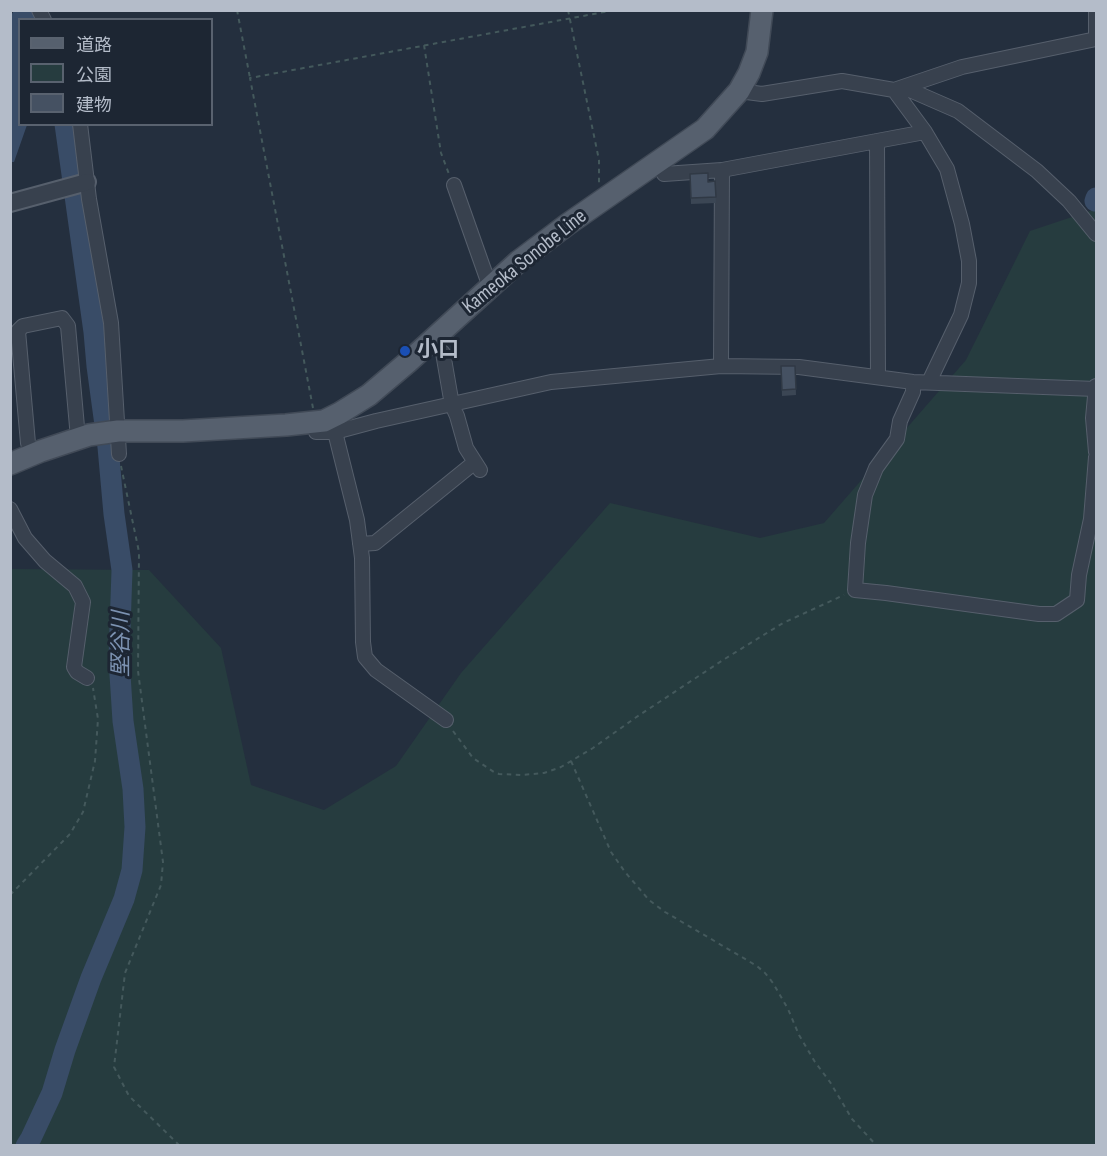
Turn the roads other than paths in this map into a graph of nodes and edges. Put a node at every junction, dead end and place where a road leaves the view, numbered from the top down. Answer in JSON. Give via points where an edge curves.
{"nodes":[{"id":1,"x":762,"y":10,"type":"edge"},
{"id":2,"x":1096,"y":10,"type":"edge"},
{"id":3,"x":1096,"y":37,"type":"edge"},
{"id":4,"x":898,"y":89,"type":"junction"},
{"id":5,"x":740,"y":91,"type":"junction"},
{"id":6,"x":80,"y":126,"type":"edge"},
{"id":7,"x":925,"y":132,"type":"junction"},
{"id":8,"x":878,"y":141,"type":"junction"},
{"id":9,"x":657,"y":163,"type":"junction"},
{"id":10,"x":722,"y":170,"type":"junction"},
{"id":11,"x":87,"y":182,"type":"junction"},
{"id":12,"x":454,"y":184,"type":"road end"},
{"id":13,"x":10,"y":203,"type":"edge"},
{"id":14,"x":1096,"y":234,"type":"edge"},
{"id":15,"x":490,"y":287,"type":"junction"},
{"id":16,"x":431,"y":341,"type":"junction"},
{"id":17,"x":722,"y":366,"type":"junction"},
{"id":18,"x":16,"y":368,"type":"edge"},
{"id":19,"x":878,"y":377,"type":"junction"},
{"id":20,"x":913,"y":382,"type":"junction"},
{"id":21,"x":929,"y":382,"type":"junction"},
{"id":22,"x":1096,"y":388,"type":"edge"},
{"id":23,"x":452,"y":405,"type":"junction"},
{"id":24,"x":315,"y":422,"type":"junction"},
{"id":25,"x":118,"y":431,"type":"junction"},
{"id":26,"x":335,"y":432,"type":"junction"},
{"id":27,"x":78,"y":438,"type":"junction"},
{"id":28,"x":1096,"y":452,"type":"edge"},
{"id":29,"x":32,"y":454,"type":"junction"},
{"id":30,"x":119,"y":454,"type":"road end"},
{"id":31,"x":1096,"y":457,"type":"edge"},
{"id":32,"x":10,"y":464,"type":"edge"},
{"id":33,"x":10,"y":509,"type":"edge"},
{"id":34,"x":360,"y":544,"type":"junction"},
{"id":35,"x":87,"y":678,"type":"road end"},
{"id":36,"x":446,"y":720,"type":"road end"}],
"edges":[{"from":1,"to":5,"type":"main road","name":"Kameoka Sonobe Line","via":[[757,52]]},
{"from":2,"to":3,"type":"street"},
{"from":3,"to":4,"type":"street","via":[[962,67]]},
{"from":4,"to":5,"type":"street","via":[[842,81],[762,94]]},
{"from":4,"to":7,"type":"street"},
{"from":4,"to":14,"type":"street","via":[[958,111],[1037,171]]},
{"from":5,"to":9,"type":"main road","name":"Kameoka Sonobe Line","via":[[705,129]]},
{"from":6,"to":11,"type":"street"},
{"from":7,"to":8,"type":"street"},
{"from":7,"to":21,"type":"street","via":[[947,169],[969,261],[969,283],[961,315]]},
{"from":8,"to":10,"type":"street"},
{"from":8,"to":19,"type":"street"},
{"from":9,"to":10,"type":"street","via":[[664,174]]},
{"from":9,"to":15,"type":"main road","name":"Kameoka Sonobe Line","via":[[568,224]]},
{"from":10,"to":17,"type":"street"},
{"from":11,"to":13,"type":"street"},
{"from":11,"to":25,"type":"street","via":[[111,323]]},
{"from":12,"to":15,"type":"street"},
{"from":15,"to":16,"type":"main road","name":"Kameoka Sonobe Line"},
{"from":16,"to":23,"type":"street","via":[[443,353]]},
{"from":16,"to":24,"type":"main road","name":"Kameoka Sonobe Line","via":[[369,395],[324,421]]},
{"from":17,"to":19,"type":"street","via":[[799,368]]},
{"from":17,"to":23,"type":"street","via":[[551,382]]},
{"from":18,"to":27,"type":"street","via":[[18,331],[23,326],[62,318],[68,326]]},
{"from":18,"to":29,"type":"street"},
{"from":19,"to":20,"type":"street"},
{"from":20,"to":21,"type":"street"},
{"from":20,"to":31,"type":"street","via":[[897,439],[876,468],[865,495],[855,590],[1056,614],[1077,600],[1091,519]]},
{"from":21,"to":22,"type":"street"},
{"from":22,"to":28,"type":"street"},
{"from":23,"to":26,"type":"street"},
{"from":23,"to":34,"type":"street","via":[[466,448],[478,466],[375,543]]},
{"from":24,"to":25,"type":"main road","name":"Kameoka Sonobe Line"},
{"from":24,"to":26,"type":"street","via":[[316,432]]},
{"from":25,"to":27,"type":"main road","name":"Kameoka Sonobe Line"},
{"from":25,"to":30,"type":"street"},
{"from":26,"to":34,"type":"street"},
{"from":27,"to":29,"type":"main road","name":"Kameoka Sonobe Line"},
{"from":29,"to":32,"type":"main road","name":"Kameoka Sonobe Line"},
{"from":33,"to":35,"type":"street","via":[[25,538],[75,586],[83,602],[75,667]]},
{"from":34,"to":36,"type":"street","via":[[365,657],[376,670]]}]}
